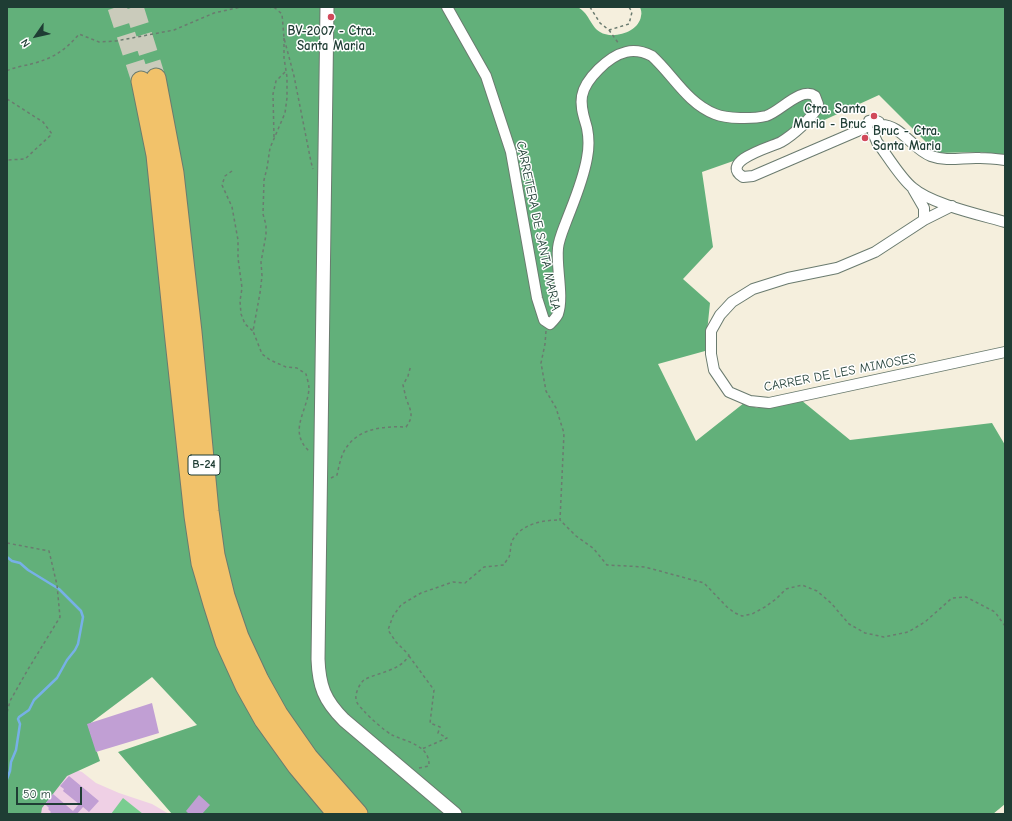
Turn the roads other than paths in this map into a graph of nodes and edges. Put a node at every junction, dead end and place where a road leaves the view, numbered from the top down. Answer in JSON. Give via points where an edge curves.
{"nodes":[{"id":1,"x":327,"y":7,"type":"edge"},
{"id":2,"x":447,"y":7,"type":"edge"},
{"id":3,"x":873,"y":128,"type":"junction"},
{"id":4,"x":1005,"y":160,"type":"edge"},
{"id":5,"x":913,"y":189,"type":"junction"},
{"id":6,"x":952,"y":206,"type":"junction"},
{"id":7,"x":924,"y":220,"type":"junction"},
{"id":8,"x":1005,"y":222,"type":"edge"},
{"id":9,"x":1005,"y":352,"type":"edge"},
{"id":10,"x":337,"y":814,"type":"edge"},
{"id":11,"x":358,"y":814,"type":"edge"},
{"id":12,"x":455,"y":814,"type":"edge"}],
"edges":[{"from":1,"to":12,"type":"street","via":[[318,659],[320,681],[330,706],[344,720]]},
{"from":2,"to":3,"type":"street","name":"CARRETERA DE SANTA MARIA","via":[[486,76],[511,152],[537,298],[544,320],[550,324],[557,316],[560,304],[558,246],[582,182],[589,145],[582,112],[582,95],[585,86],[597,71],[613,58],[625,52],[652,56],[683,91],[703,108],[722,116],[767,116],[800,95],[808,93],[815,96],[818,104],[816,111],[792,134],[781,142],[746,156],[741,161],[737,168],[742,177],[753,176],[855,131]]},
{"from":3,"to":4,"type":"street","via":[[885,125],[894,128],[918,149],[932,156],[948,159]]},
{"from":3,"to":5,"type":"street","via":[[877,142]]},
{"from":5,"to":6,"type":"street"},
{"from":5,"to":7,"type":"street","via":[[924,208]]},
{"from":6,"to":7,"type":"street","name":"CARRER DE LES MIMOSES"},
{"from":6,"to":8,"type":"street"},
{"from":7,"to":9,"type":"street","name":"CARRER DE LES MIMOSES","via":[[875,252],[837,268],[788,278],[753,289],[732,302],[720,315],[711,331],[714,370],[729,392],[750,401],[769,403]]},
{"from":10,"to":11,"type":"highway","number":"B-24","via":[[297,766],[264,720],[245,686],[225,642],[201,563],[148,79],[174,173],[209,511],[215,555],[225,596],[239,637],[278,714],[308,757]]}]}
